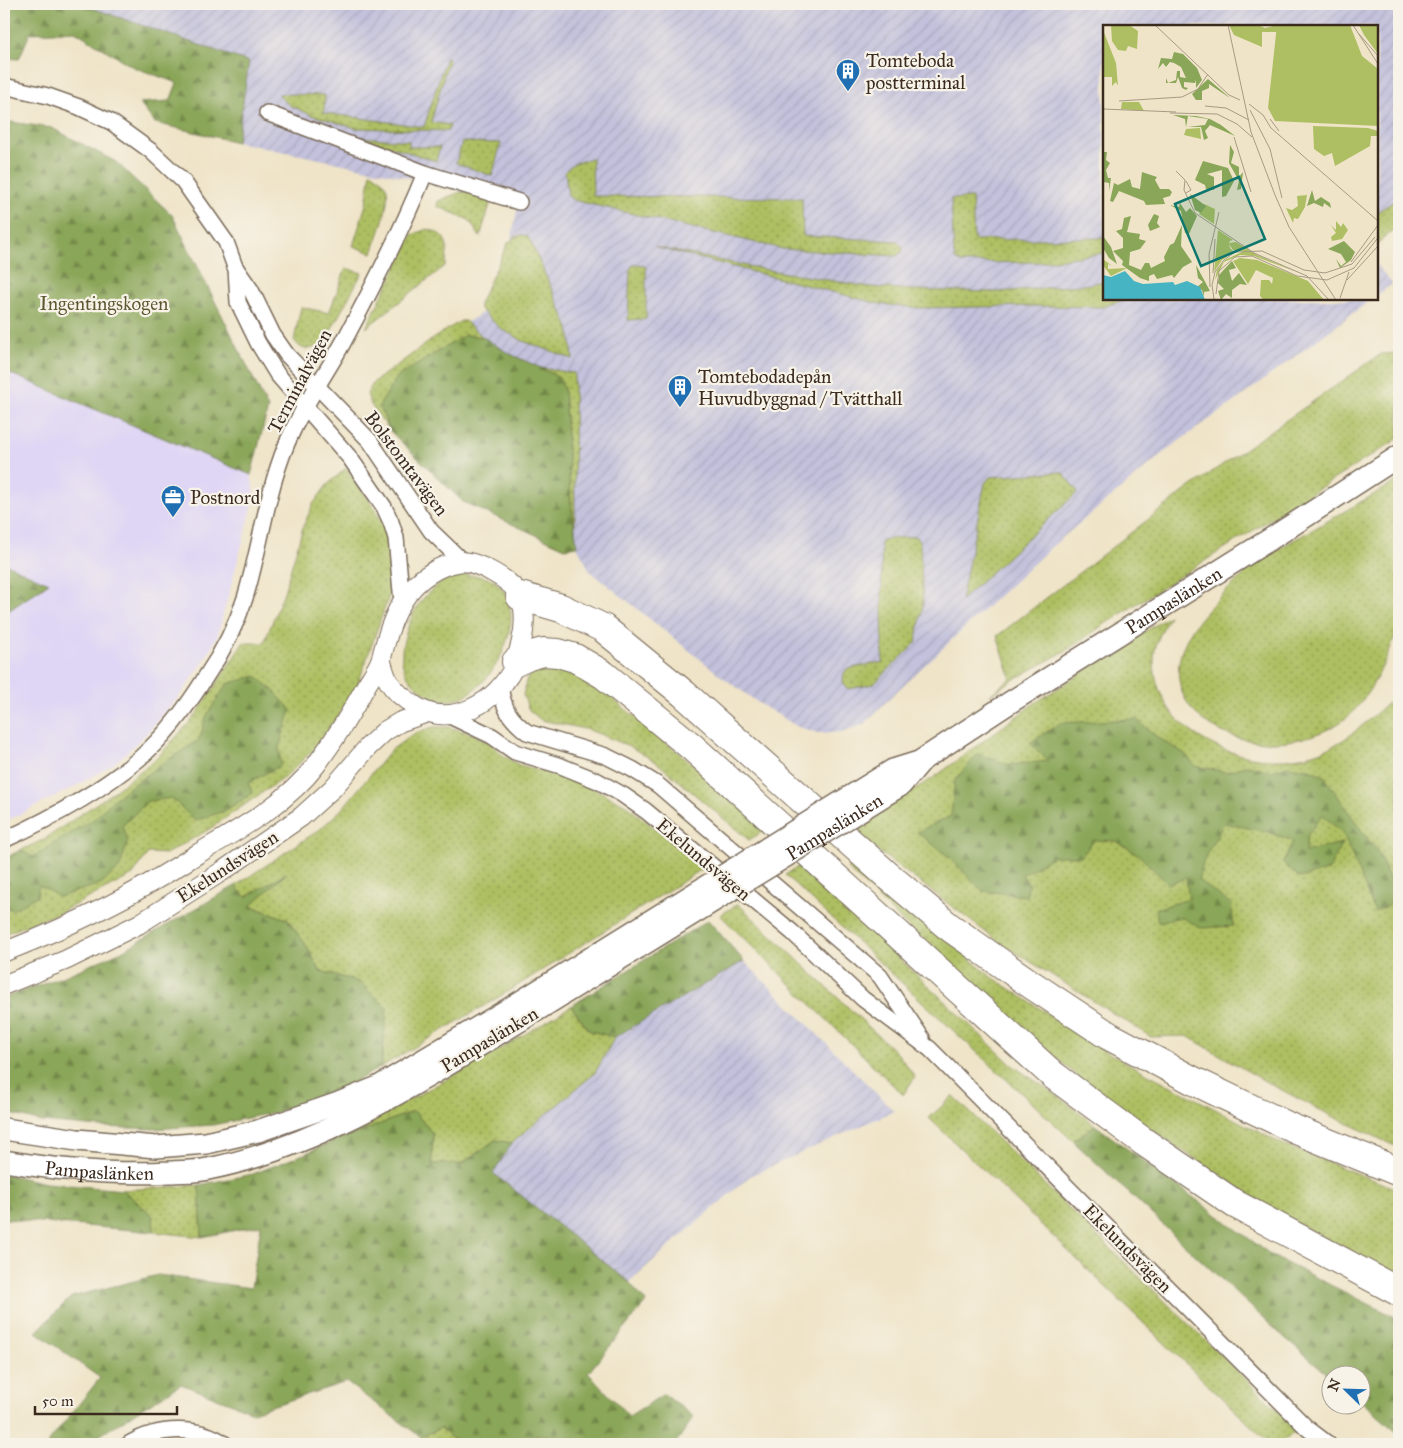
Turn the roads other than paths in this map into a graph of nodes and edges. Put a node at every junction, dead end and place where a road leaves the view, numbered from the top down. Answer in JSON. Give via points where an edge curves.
{"nodes":[{"id":1,"x":4,"y":86,"type":"edge"},
{"id":2,"x":267,"y":113,"type":"dead end"},
{"id":3,"x":425,"y":173,"type":"junction"},
{"id":4,"x":519,"y":202,"type":"dead end"},
{"id":5,"x":236,"y":267,"type":"junction"},
{"id":6,"x":316,"y":385,"type":"junction"},
{"id":7,"x":305,"y":406,"type":"junction"},
{"id":8,"x":1399,"y":456,"type":"edge"},
{"id":9,"x":462,"y":561,"type":"junction"},
{"id":10,"x":520,"y":596,"type":"junction"},
{"id":11,"x":402,"y":602,"type":"junction"},
{"id":12,"x":381,"y":660,"type":"junction"},
{"id":13,"x":516,"y":662,"type":"junction"},
{"id":14,"x":500,"y":687,"type":"junction"},
{"id":15,"x":426,"y":713,"type":"junction"},
{"id":16,"x":450,"y":716,"type":"junction"},
{"id":17,"x":4,"y":840,"type":"edge"},
{"id":18,"x":4,"y":952,"type":"edge"},
{"id":19,"x":4,"y":985,"type":"edge"},
{"id":20,"x":517,"y":1013,"type":"junction"},
{"id":21,"x":930,"y":1049,"type":"junction"},
{"id":22,"x":4,"y":1129,"type":"edge"},
{"id":23,"x":4,"y":1161,"type":"edge"},
{"id":24,"x":1399,"y":1172,"type":"edge"},
{"id":25,"x":1399,"y":1292,"type":"edge"},
{"id":26,"x":129,"y":1444,"type":"edge"},
{"id":27,"x":225,"y":1444,"type":"edge"},
{"id":28,"x":1328,"y":1444,"type":"edge"}],
"edges":[{"from":1,"to":5,"type":"street","name":"Bolstomtavägen","via":[[80,107],[111,122],[151,150],[183,181],[226,242]]},
{"from":2,"to":3,"type":"street"},
{"from":3,"to":4,"type":"street"},
{"from":3,"to":6,"type":"street","name":"Terminalvägen","via":[[378,274],[344,340]]},
{"from":5,"to":6,"type":"street","name":"Bolstomtavägen","via":[[276,341]]},
{"from":5,"to":7,"type":"street","name":"Bolstomtavägen","via":[[238,302],[254,335],[277,374]]},
{"from":6,"to":7,"type":"street","name":"Terminalvägen"},
{"from":6,"to":9,"type":"street","name":"Bolstomtavägen","via":[[370,441],[431,531]]},
{"from":7,"to":11,"type":"street","name":"Bolstomtavägen","via":[[350,458],[384,506],[396,538]]},
{"from":7,"to":17,"type":"street","name":"Terminalvägen","via":[[278,466],[254,565],[231,635],[192,698],[171,727],[141,757],[104,785],[45,821]]},
{"from":8,"to":20,"type":"main road","name":"Pampaslänken","bridge":true,"via":[[922,760],[901,785]]},
{"from":9,"to":10,"type":"street","via":[[496,574]]},
{"from":9,"to":11,"type":"street","via":[[428,574]]},
{"from":10,"to":13,"type":"street","via":[[524,635]]},
{"from":10,"to":24,"type":"highway","via":[[561,608],[603,628],[684,694],[948,926],[1037,989],[1109,1036],[1192,1080],[1294,1129]]},
{"from":11,"to":12,"type":"street"},
{"from":12,"to":15,"type":"street","via":[[389,682],[410,703]]},
{"from":12,"to":18,"type":"street","name":"Ekelundsvägen","via":[[315,766],[286,798],[125,897]]},
{"from":13,"to":14,"type":"street"},
{"from":13,"to":25,"type":"highway","via":[[542,652],[558,653],[575,658],[604,675],[692,747],[1053,1075],[1235,1204]]},
{"from":14,"to":16,"type":"street","via":[[477,706]]},
{"from":14,"to":21,"type":"street","name":"Ekelundsvägen","via":[[508,715],[527,732],[606,756],[632,769],[658,785],[708,827],[880,976]]},
{"from":15,"to":16,"type":"street"},
{"from":15,"to":19,"type":"street","name":"Ekelundsvägen","via":[[386,731],[302,817],[221,872],[139,924],[66,960]]},
{"from":16,"to":21,"type":"street","name":"Ekelundsvägen","via":[[492,736],[515,752],[561,766],[623,795],[792,932],[863,998]]},
{"from":20,"to":22,"type":"main road","name":"Pampaslänken","via":[[378,1087],[250,1133],[206,1143],[156,1147]]},
{"from":20,"to":23,"type":"main road","name":"Pampaslänken","via":[[402,1091],[335,1127],[278,1151],[206,1170],[142,1173],[86,1171]]},
{"from":21,"to":28,"type":"street","name":"Ekelundsvägen","via":[[1307,1428]]},
{"from":26,"to":27,"type":"street","via":[[147,1436],[187,1430]]}]}
